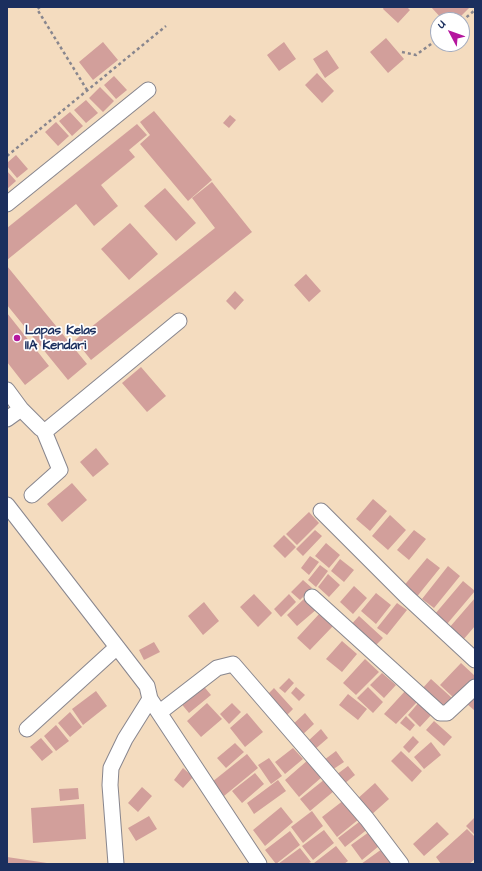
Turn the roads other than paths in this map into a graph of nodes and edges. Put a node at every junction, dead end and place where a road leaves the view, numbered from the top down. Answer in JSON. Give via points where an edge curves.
{"nodes":[{"id":1,"x":148,"y":90,"type":"dead end"},
{"id":2,"x":7,"y":204,"type":"edge"},
{"id":3,"x":179,"y":321,"type":"dead end"},
{"id":4,"x":7,"y":390,"type":"edge"},
{"id":5,"x":21,"y":409,"type":"junction"},
{"id":6,"x":7,"y":419,"type":"edge"},
{"id":7,"x":44,"y":431,"type":"junction"},
{"id":8,"x":32,"y":495,"type":"dead end"},
{"id":9,"x":7,"y":505,"type":"edge"},
{"id":10,"x":321,"y":511,"type":"dead end"},
{"id":11,"x":312,"y":598,"type":"dead end"},
{"id":12,"x":117,"y":647,"type":"junction"},
{"id":13,"x":475,"y":660,"type":"edge"},
{"id":14,"x":475,"y":687,"type":"edge"},
{"id":15,"x":150,"y":698,"type":"junction"},
{"id":16,"x":160,"y":712,"type":"junction"},
{"id":17,"x":27,"y":729,"type":"dead end"},
{"id":18,"x":116,"y":864,"type":"edge"},
{"id":19,"x":259,"y":864,"type":"edge"},
{"id":20,"x":401,"y":864,"type":"edge"}],
"edges":[{"from":1,"to":2,"type":"street"},
{"from":3,"to":7,"type":"street"},
{"from":4,"to":5,"type":"street"},
{"from":5,"to":6,"type":"street"},
{"from":5,"to":7,"type":"street"},
{"from":7,"to":8,"type":"street","via":[[60,470]]},
{"from":9,"to":12,"type":"street"},
{"from":10,"to":13,"type":"street"},
{"from":11,"to":14,"type":"street","via":[[440,713],[448,713]]},
{"from":12,"to":15,"type":"street","via":[[147,686]]},
{"from":12,"to":17,"type":"street"},
{"from":15,"to":16,"type":"street"},
{"from":15,"to":18,"type":"street","via":[[111,768]]},
{"from":16,"to":19,"type":"street"},
{"from":16,"to":20,"type":"street","via":[[217,668],[233,664],[368,819]]}]}
